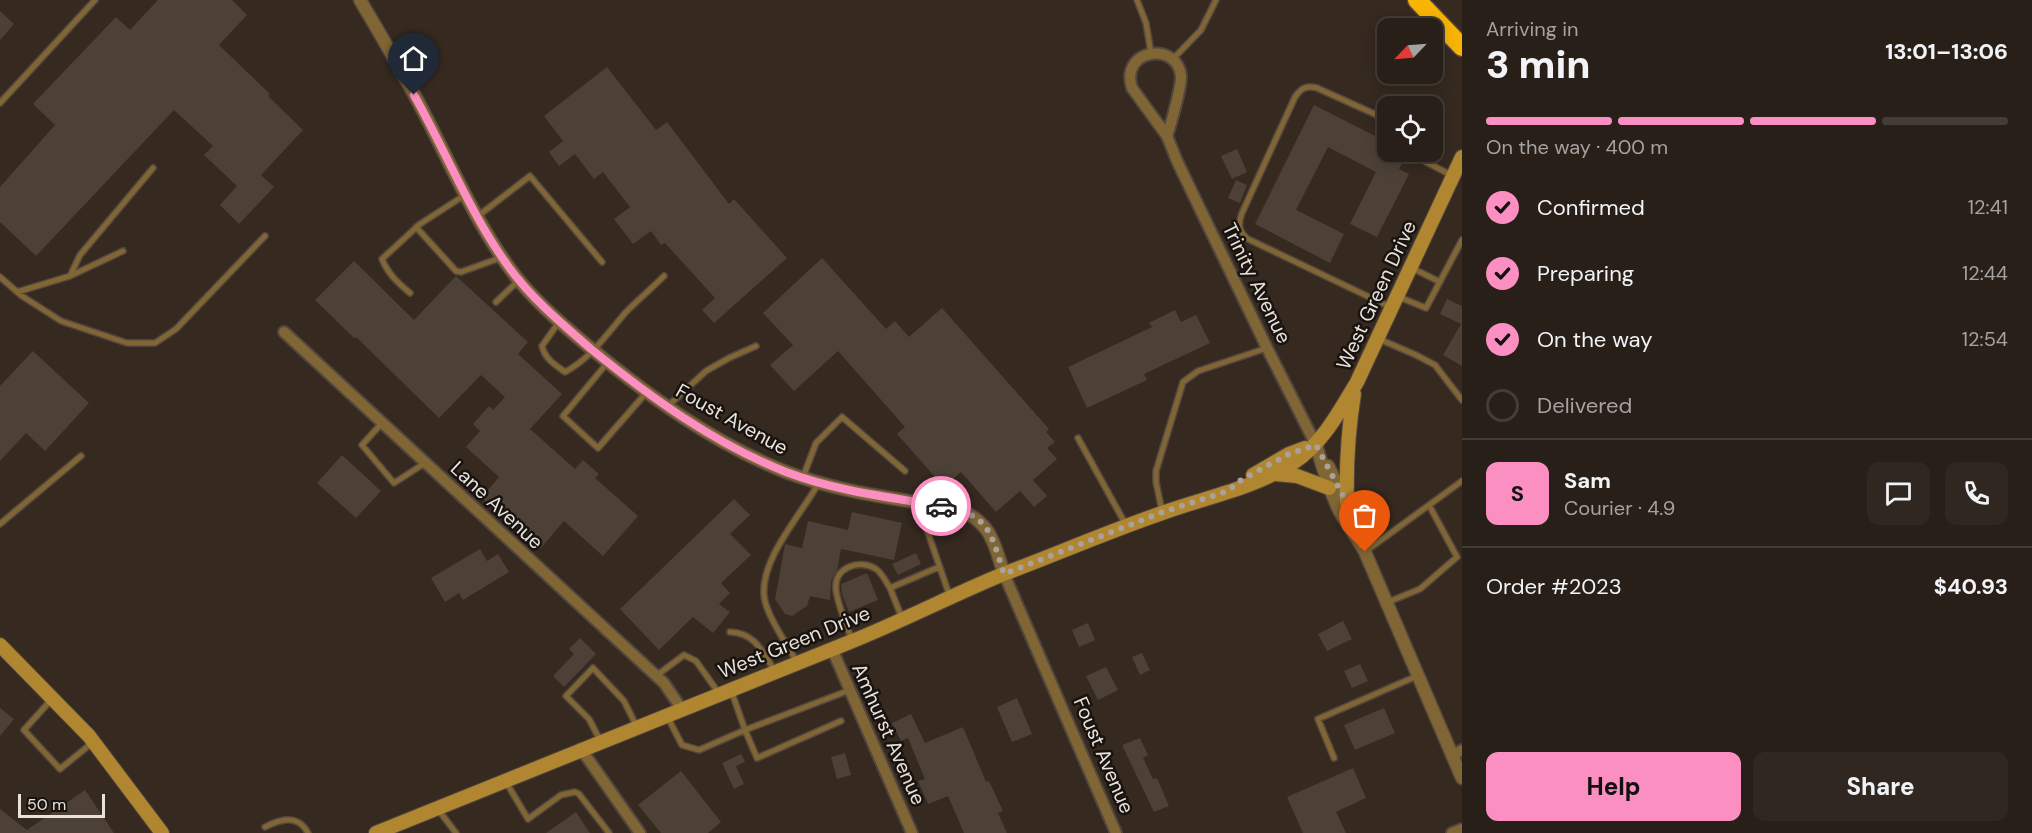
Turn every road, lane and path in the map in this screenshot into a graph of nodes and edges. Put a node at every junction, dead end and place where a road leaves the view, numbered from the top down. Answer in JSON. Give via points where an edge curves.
{"nodes":[{"id":1,"x":95,"y":0,"type":"edge"},
{"id":2,"x":360,"y":0,"type":"edge"},
{"id":3,"x":1137,"y":0,"type":"edge"},
{"id":4,"x":1216,"y":0,"type":"edge"},
{"id":5,"x":1417,"y":0,"type":"edge"},
{"id":6,"x":1462,"y":46,"type":"edge"},
{"id":7,"x":1152,"y":54,"type":"junction"},
{"id":8,"x":1172,"y":60,"type":"junction"},
{"id":9,"x":0,"y":103,"type":"edge"},
{"id":10,"x":1377,"y":115,"type":"edge"},
{"id":11,"x":1167,"y":136,"type":"junction"},
{"id":12,"x":1462,"y":157,"type":"edge"},
{"id":13,"x":1426,"y":162,"type":"edge"},
{"id":14,"x":153,"y":168,"type":"dead end"},
{"id":15,"x":1453,"y":176,"type":"junction"},
{"id":16,"x":465,"y":195,"type":"junction"},
{"id":17,"x":477,"y":217,"type":"junction"},
{"id":18,"x":416,"y":227,"type":"junction"},
{"id":19,"x":265,"y":236,"type":"dead end"},
{"id":20,"x":1462,"y":240,"type":"edge"},
{"id":21,"x":123,"y":251,"type":"dead end"},
{"id":22,"x":502,"y":257,"type":"junction"},
{"id":23,"x":602,"y":262,"type":"dead end"},
{"id":24,"x":1410,"y":267,"type":"junction"},
{"id":25,"x":70,"y":276,"type":"junction"},
{"id":26,"x":664,"y":276,"type":"dead end"},
{"id":27,"x":0,"y":277,"type":"edge"},
{"id":28,"x":519,"y":279,"type":"junction"},
{"id":29,"x":1440,"y":282,"type":"junction"},
{"id":30,"x":17,"y":292,"type":"junction"},
{"id":31,"x":410,"y":293,"type":"dead end"},
{"id":32,"x":496,"y":302,"type":"dead end"},
{"id":33,"x":1394,"y":302,"type":"junction"},
{"id":34,"x":559,"y":322,"type":"junction"},
{"id":35,"x":284,"y":332,"type":"dead end"},
{"id":36,"x":1377,"y":338,"type":"junction"},
{"id":37,"x":756,"y":346,"type":"dead end"},
{"id":38,"x":1267,"y":348,"type":"junction"},
{"id":39,"x":593,"y":350,"type":"junction"},
{"id":40,"x":608,"y":362,"type":"junction"},
{"id":41,"x":1356,"y":382,"type":"junction"},
{"id":42,"x":647,"y":391,"type":"junction"},
{"id":43,"x":1462,"y":400,"type":"edge"},
{"id":44,"x":668,"y":406,"type":"junction"},
{"id":45,"x":382,"y":423,"type":"junction"},
{"id":46,"x":1078,"y":438,"type":"dead end"},
{"id":47,"x":1316,"y":445,"type":"junction"},
{"id":48,"x":81,"y":456,"type":"dead end"},
{"id":49,"x":425,"y":463,"type":"junction"},
{"id":50,"x":905,"y":471,"type":"dead end"},
{"id":51,"x":1275,"y":474,"type":"junction"},
{"id":52,"x":803,"y":477,"type":"junction"},
{"id":53,"x":1462,"y":481,"type":"edge"},
{"id":54,"x":819,"y":482,"type":"junction"},
{"id":55,"x":1329,"y":488,"type":"junction"},
{"id":56,"x":1228,"y":491,"type":"junction"},
{"id":57,"x":923,"y":503,"type":"junction"},
{"id":58,"x":1347,"y":503,"type":"junction"},
{"id":59,"x":1429,"y":505,"type":"junction"},
{"id":60,"x":1163,"y":512,"type":"junction"},
{"id":61,"x":0,"y":524,"type":"edge"},
{"id":62,"x":1126,"y":526,"type":"junction"},
{"id":63,"x":1356,"y":534,"type":"junction"},
{"id":64,"x":1365,"y":552,"type":"junction"},
{"id":65,"x":939,"y":567,"type":"junction"},
{"id":66,"x":1004,"y":574,"type":"junction"},
{"id":67,"x":890,"y":588,"type":"junction"},
{"id":68,"x":950,"y":598,"type":"junction"},
{"id":69,"x":1387,"y":603,"type":"junction"},
{"id":70,"x":902,"y":619,"type":"junction"},
{"id":71,"x":730,"y":632,"type":"dead end"},
{"id":72,"x":852,"y":641,"type":"junction"},
{"id":73,"x":0,"y":645,"type":"edge"},
{"id":74,"x":832,"y":649,"type":"junction"},
{"id":75,"x":797,"y":663,"type":"junction"},
{"id":76,"x":775,"y":671,"type":"junction"},
{"id":77,"x":656,"y":676,"type":"junction"},
{"id":78,"x":1418,"y":676,"type":"junction"},
{"id":79,"x":850,"y":690,"type":"junction"},
{"id":80,"x":725,"y":691,"type":"junction"},
{"id":81,"x":52,"y":698,"type":"junction"},
{"id":82,"x":681,"y":708,"type":"junction"},
{"id":83,"x":667,"y":714,"type":"junction"},
{"id":84,"x":841,"y":721,"type":"dead end"},
{"id":85,"x":637,"y":727,"type":"junction"},
{"id":86,"x":745,"y":730,"type":"junction"},
{"id":87,"x":600,"y":741,"type":"junction"},
{"id":88,"x":94,"y":742,"type":"junction"},
{"id":89,"x":581,"y":749,"type":"junction"},
{"id":90,"x":1457,"y":753,"type":"edge"},
{"id":91,"x":1334,"y":758,"type":"dead end"},
{"id":92,"x":1462,"y":778,"type":"edge"},
{"id":93,"x":505,"y":780,"type":"junction"},
{"id":94,"x":437,"y":808,"type":"junction"},
{"id":95,"x":265,"y":827,"type":"dead end"},
{"id":96,"x":1462,"y":829,"type":"edge"},
{"id":97,"x":162,"y":833,"type":"edge"},
{"id":98,"x":308,"y":833,"type":"edge"},
{"id":99,"x":376,"y":833,"type":"edge"},
{"id":100,"x":456,"y":833,"type":"edge"},
{"id":101,"x":609,"y":833,"type":"edge"},
{"id":102,"x":640,"y":833,"type":"edge"},
{"id":103,"x":912,"y":833,"type":"edge"},
{"id":104,"x":1116,"y":833,"type":"edge"},
{"id":105,"x":1452,"y":833,"type":"edge"}],
"edges":[{"from":1,"to":9,"type":"lane"},
{"from":2,"to":16,"type":"street","name":"Foust Avenue","via":[[418,101]]},
{"from":3,"to":7,"type":"lane"},
{"from":4,"to":8,"type":"lane","via":[[1201,30]]},
{"from":5,"to":6,"type":"highway"},
{"from":7,"to":8,"type":"street","via":[[1163,54]]},
{"from":7,"to":11,"type":"street","name":"Trinity Avenue","via":[[1136,61],[1129,80]]},
{"from":8,"to":11,"type":"street","via":[[1181,78]]},
{"from":10,"to":33,"type":"lane","via":[[1317,88],[1303,89],[1295,97],[1239,226],[1248,239]]},
{"from":11,"to":38,"type":"street","name":"Trinity Avenue"},
{"from":12,"to":15,"type":"main road","name":"West Green Drive"},
{"from":13,"to":15,"type":"lane"},
{"from":14,"to":25,"type":"lane","via":[[80,255]]},
{"from":15,"to":24,"type":"main road","name":"West Green Drive"},
{"from":16,"to":17,"type":"street","name":"Foust Avenue"},
{"from":16,"to":18,"type":"lane"},
{"from":17,"to":22,"type":"street","name":"Foust Avenue"},
{"from":17,"to":23,"type":"lane","via":[[530,176]]},
{"from":18,"to":22,"type":"lane","via":[[456,271]]},
{"from":18,"to":31,"type":"lane","via":[[382,259],[386,269]]},
{"from":19,"to":30,"type":"lane","via":[[176,329],[155,343],[128,343],[61,321]]},
{"from":20,"to":29,"type":"lane"},
{"from":21,"to":25,"type":"lane"},
{"from":22,"to":28,"type":"street","name":"Foust Avenue"},
{"from":24,"to":29,"type":"lane"},
{"from":24,"to":33,"type":"main road","name":"West Green Drive"},
{"from":25,"to":30,"type":"lane"},
{"from":26,"to":39,"type":"lane"},
{"from":27,"to":30,"type":"lane"},
{"from":28,"to":32,"type":"lane"},
{"from":28,"to":34,"type":"street","name":"Foust Avenue"},
{"from":29,"to":33,"type":"lane","via":[[1426,308]]},
{"from":33,"to":36,"type":"main road","name":"West Green Drive"},
{"from":34,"to":39,"type":"street","name":"Foust Avenue"},
{"from":34,"to":39,"type":"lane","via":[[542,346],[550,362],[565,372]]},
{"from":35,"to":45,"type":"street","name":"Lane Avenue"},
{"from":36,"to":41,"type":"main road","name":"West Green Drive"},
{"from":36,"to":43,"type":"lane","via":[[1435,365]]},
{"from":37,"to":44,"type":"lane","via":[[706,371]]},
{"from":38,"to":47,"type":"street","name":"Trinity Avenue"},
{"from":38,"to":60,"type":"lane","via":[[1198,371],[1183,382],[1156,471]]},
{"from":39,"to":40,"type":"street","name":"Foust Avenue"},
{"from":40,"to":42,"type":"street","name":"Foust Avenue"},
{"from":40,"to":42,"type":"lane","via":[[563,416],[598,448]]},
{"from":41,"to":47,"type":"main road","name":"West Green Drive"},
{"from":41,"to":58,"type":"main road","via":[[1348,427]]},
{"from":42,"to":44,"type":"street","name":"Foust Avenue"},
{"from":44,"to":52,"type":"street","name":"Foust Avenue","via":[[752,456]]},
{"from":45,"to":49,"type":"street","name":"Lane Avenue"},
{"from":45,"to":49,"type":"lane","via":[[362,445],[394,483]]},
{"from":46,"to":62,"type":"lane"},
{"from":47,"to":51,"type":"main road","name":"West Green Drive"},
{"from":47,"to":55,"type":"street","name":"Trinity Avenue"},
{"from":47,"to":56,"type":"main road","name":"West Green Drive","via":[[1289,454]]},
{"from":47,"to":58,"type":"street","name":"Trinity Avenue"},
{"from":48,"to":61,"type":"lane"},
{"from":49,"to":77,"type":"street","name":"Lane Avenue"},
{"from":50,"to":52,"type":"lane","via":[[842,417],[816,443]]},
{"from":51,"to":55,"type":"main road","via":[[1298,476]]},
{"from":51,"to":56,"type":"main road","name":"West Green Drive"},
{"from":52,"to":54,"type":"street","name":"Foust Avenue"},
{"from":53,"to":59,"type":"lane"},
{"from":54,"to":57,"type":"street","name":"Foust Avenue","via":[[848,491]]},
{"from":54,"to":75,"type":"lane","via":[[775,551],[765,577],[764,596]]},
{"from":55,"to":63,"type":"street","name":"Trinity Avenue"},
{"from":56,"to":60,"type":"main road","name":"West Green Drive"},
{"from":57,"to":65,"type":"lane"},
{"from":57,"to":66,"type":"street","name":"Foust Avenue","via":[[958,509],[981,521],[991,533]]},
{"from":58,"to":63,"type":"street","name":"Trinity Avenue"},
{"from":59,"to":64,"type":"lane"},
{"from":59,"to":69,"type":"lane","via":[[1457,557],[1420,589]]},
{"from":60,"to":62,"type":"main road","name":"West Green Drive"},
{"from":62,"to":66,"type":"main road","name":"West Green Drive"},
{"from":63,"to":64,"type":"street","name":"Trinity Avenue"},
{"from":64,"to":69,"type":"street","name":"Trinity Avenue"},
{"from":65,"to":67,"type":"lane"},
{"from":65,"to":68,"type":"lane"},
{"from":66,"to":68,"type":"main road","name":"West Green Drive"},
{"from":66,"to":104,"type":"street","name":"Foust Avenue"},
{"from":67,"to":70,"type":"lane"},
{"from":67,"to":72,"type":"lane","via":[[878,570],[867,564],[848,566],[839,573],[836,591]]},
{"from":68,"to":70,"type":"main road","name":"West Green Drive"},
{"from":69,"to":78,"type":"street","name":"Trinity Avenue"},
{"from":70,"to":72,"type":"main road","name":"West Green Drive"},
{"from":71,"to":76,"type":"lane","via":[[743,632],[750,637]]},
{"from":72,"to":74,"type":"main road","name":"West Green Drive"},
{"from":73,"to":81,"type":"main road"},
{"from":74,"to":75,"type":"main road","name":"West Green Drive"},
{"from":74,"to":79,"type":"street","name":"Amhurst Avenue"},
{"from":75,"to":76,"type":"main road","name":"West Green Drive"},
{"from":76,"to":80,"type":"main road","name":"West Green Drive"},
{"from":77,"to":80,"type":"lane","via":[[684,655],[696,661]]},
{"from":77,"to":82,"type":"street","name":"Lane Avenue"},
{"from":78,"to":90,"type":"street","name":"Trinity Avenue"},
{"from":78,"to":91,"type":"lane","via":[[1318,719]]},
{"from":79,"to":86,"type":"lane"},
{"from":79,"to":103,"type":"street","name":"Amhurst Avenue"},
{"from":80,"to":82,"type":"main road","name":"West Green Drive"},
{"from":80,"to":86,"type":"lane"},
{"from":81,"to":88,"type":"main road"},
{"from":81,"to":88,"type":"lane","via":[[24,730],[60,769]]},
{"from":82,"to":83,"type":"main road","name":"West Green Drive"},
{"from":83,"to":85,"type":"main road","name":"West Green Drive"},
{"from":83,"to":86,"type":"lane","via":[[682,745],[699,750]]},
{"from":84,"to":86,"type":"lane","via":[[757,758]]},
{"from":85,"to":87,"type":"main road","name":"West Green Drive"},
{"from":85,"to":87,"type":"lane","via":[[624,701],[593,668],[566,696],[589,719]]},
{"from":87,"to":89,"type":"main road","name":"West Green Drive"},
{"from":88,"to":97,"type":"main road"},
{"from":89,"to":93,"type":"main road","name":"West Green Drive"},
{"from":89,"to":102,"type":"street"},
{"from":90,"to":92,"type":"street","name":"Trinity Avenue"},
{"from":93,"to":94,"type":"main road","name":"West Green Drive"},
{"from":93,"to":101,"type":"lane","via":[[528,819],[561,795],[575,792]]},
{"from":94,"to":99,"type":"main road","name":"West Green Drive"},
{"from":94,"to":100,"type":"lane"},
{"from":95,"to":98,"type":"lane","via":[[287,819],[301,824]]},
{"from":96,"to":105,"type":"street"}]}
